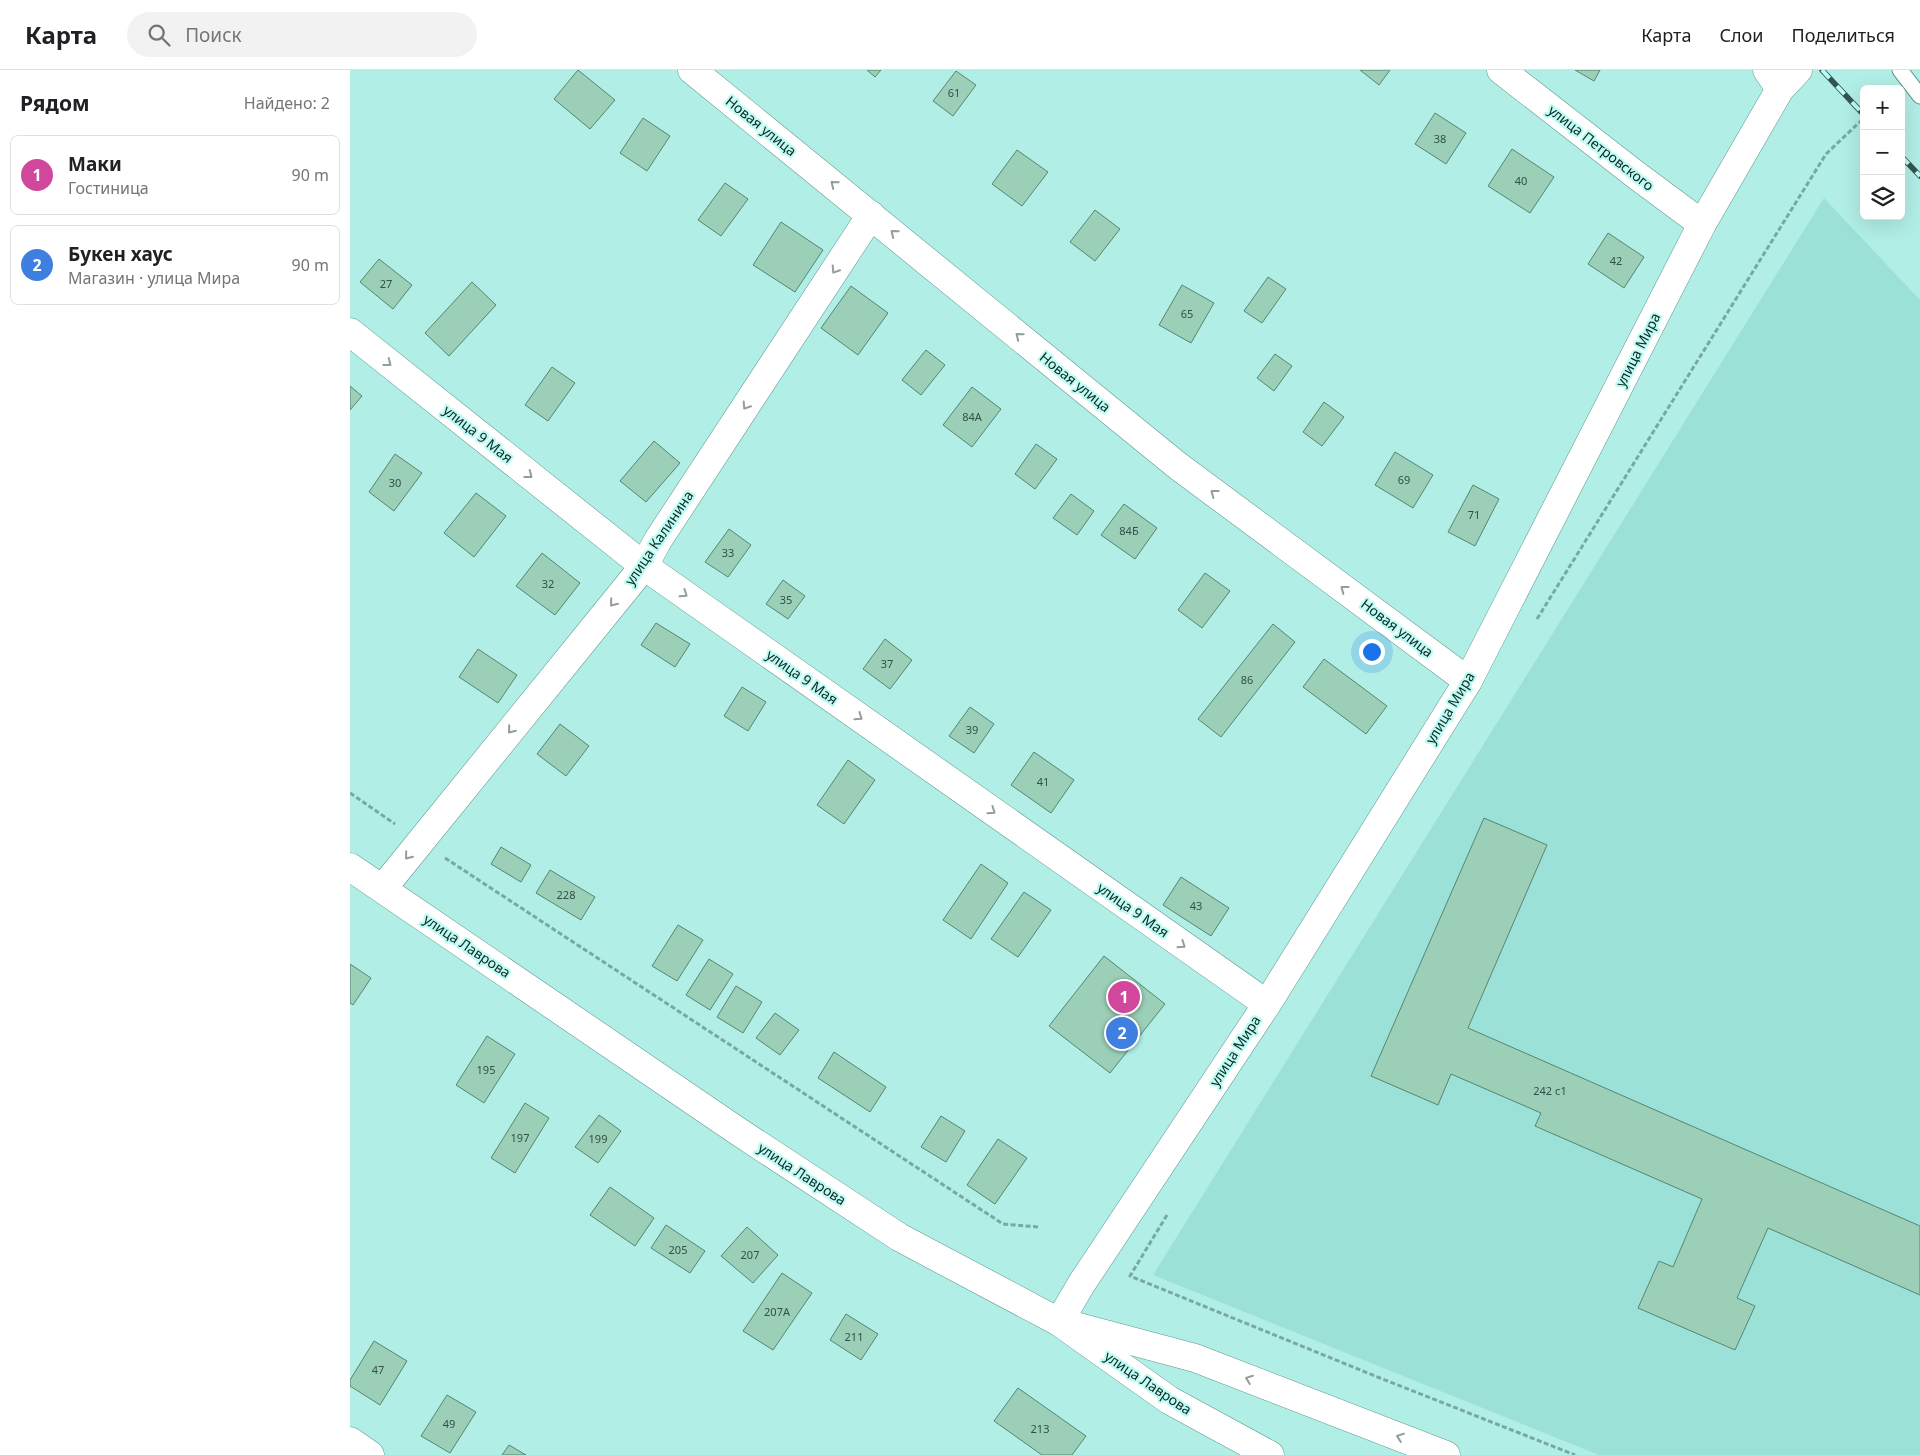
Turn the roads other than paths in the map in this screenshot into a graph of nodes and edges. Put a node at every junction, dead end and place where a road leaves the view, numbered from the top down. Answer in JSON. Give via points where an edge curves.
{"nodes":[{"id":1,"x":692,"y":70,"type":"edge"},
{"id":2,"x":1501,"y":70,"type":"edge"},
{"id":3,"x":1900,"y":70,"type":"edge"},
{"id":4,"x":1782,"y":76,"type":"edge"},
{"id":5,"x":1920,"y":96,"type":"edge"},
{"id":6,"x":872,"y":215,"type":"junction"},
{"id":7,"x":1702,"y":224,"type":"junction"},
{"id":8,"x":350,"y":332,"type":"edge"},
{"id":9,"x":644,"y":566,"type":"junction"},
{"id":10,"x":1468,"y":681,"type":"junction"},
{"id":11,"x":350,"y":867,"type":"edge"},
{"id":12,"x":382,"y":888,"type":"junction"},
{"id":13,"x":1266,"y":1004,"type":"junction"},
{"id":14,"x":1059,"y":1322,"type":"junction"},
{"id":15,"x":350,"y":1442,"type":"edge"},
{"id":16,"x":370,"y":1455,"type":"edge"},
{"id":17,"x":1270,"y":1455,"type":"edge"},
{"id":18,"x":1446,"y":1455,"type":"edge"}],
"edges":[{"from":6,"to":1,"type":"street","name":"Новая улица","one_way":true},
{"from":2,"to":7,"type":"street","name":"улица Петровского"},
{"from":3,"to":5,"type":"lane"},
{"from":4,"to":7,"type":"street","name":"улица Мира"},
{"from":6,"to":9,"type":"street","name":"улица Калинина","one_way":true},
{"from":10,"to":6,"type":"street","name":"Новая улица","one_way":true,"via":[[1178,466]]},
{"from":7,"to":10,"type":"street","name":"улица Мира"},
{"from":8,"to":9,"type":"street","name":"улица 9 Мая","one_way":true},
{"from":9,"to":12,"type":"street","name":"улица Калинина","one_way":true},
{"from":9,"to":13,"type":"street","name":"улица 9 Мая","one_way":true},
{"from":10,"to":13,"type":"street","name":"улица Мира"},
{"from":11,"to":12,"type":"street","name":"улица Лаврова"},
{"from":12,"to":14,"type":"street","name":"улица Лаврова","via":[[891,1232]]},
{"from":13,"to":14,"type":"street","name":"улица Мира"},
{"from":14,"to":17,"type":"street","name":"улица Лаврова","via":[[1169,1400]]},
{"from":18,"to":14,"type":"street","one_way":true,"via":[[1195,1358]]},
{"from":15,"to":16,"type":"street"}]}
